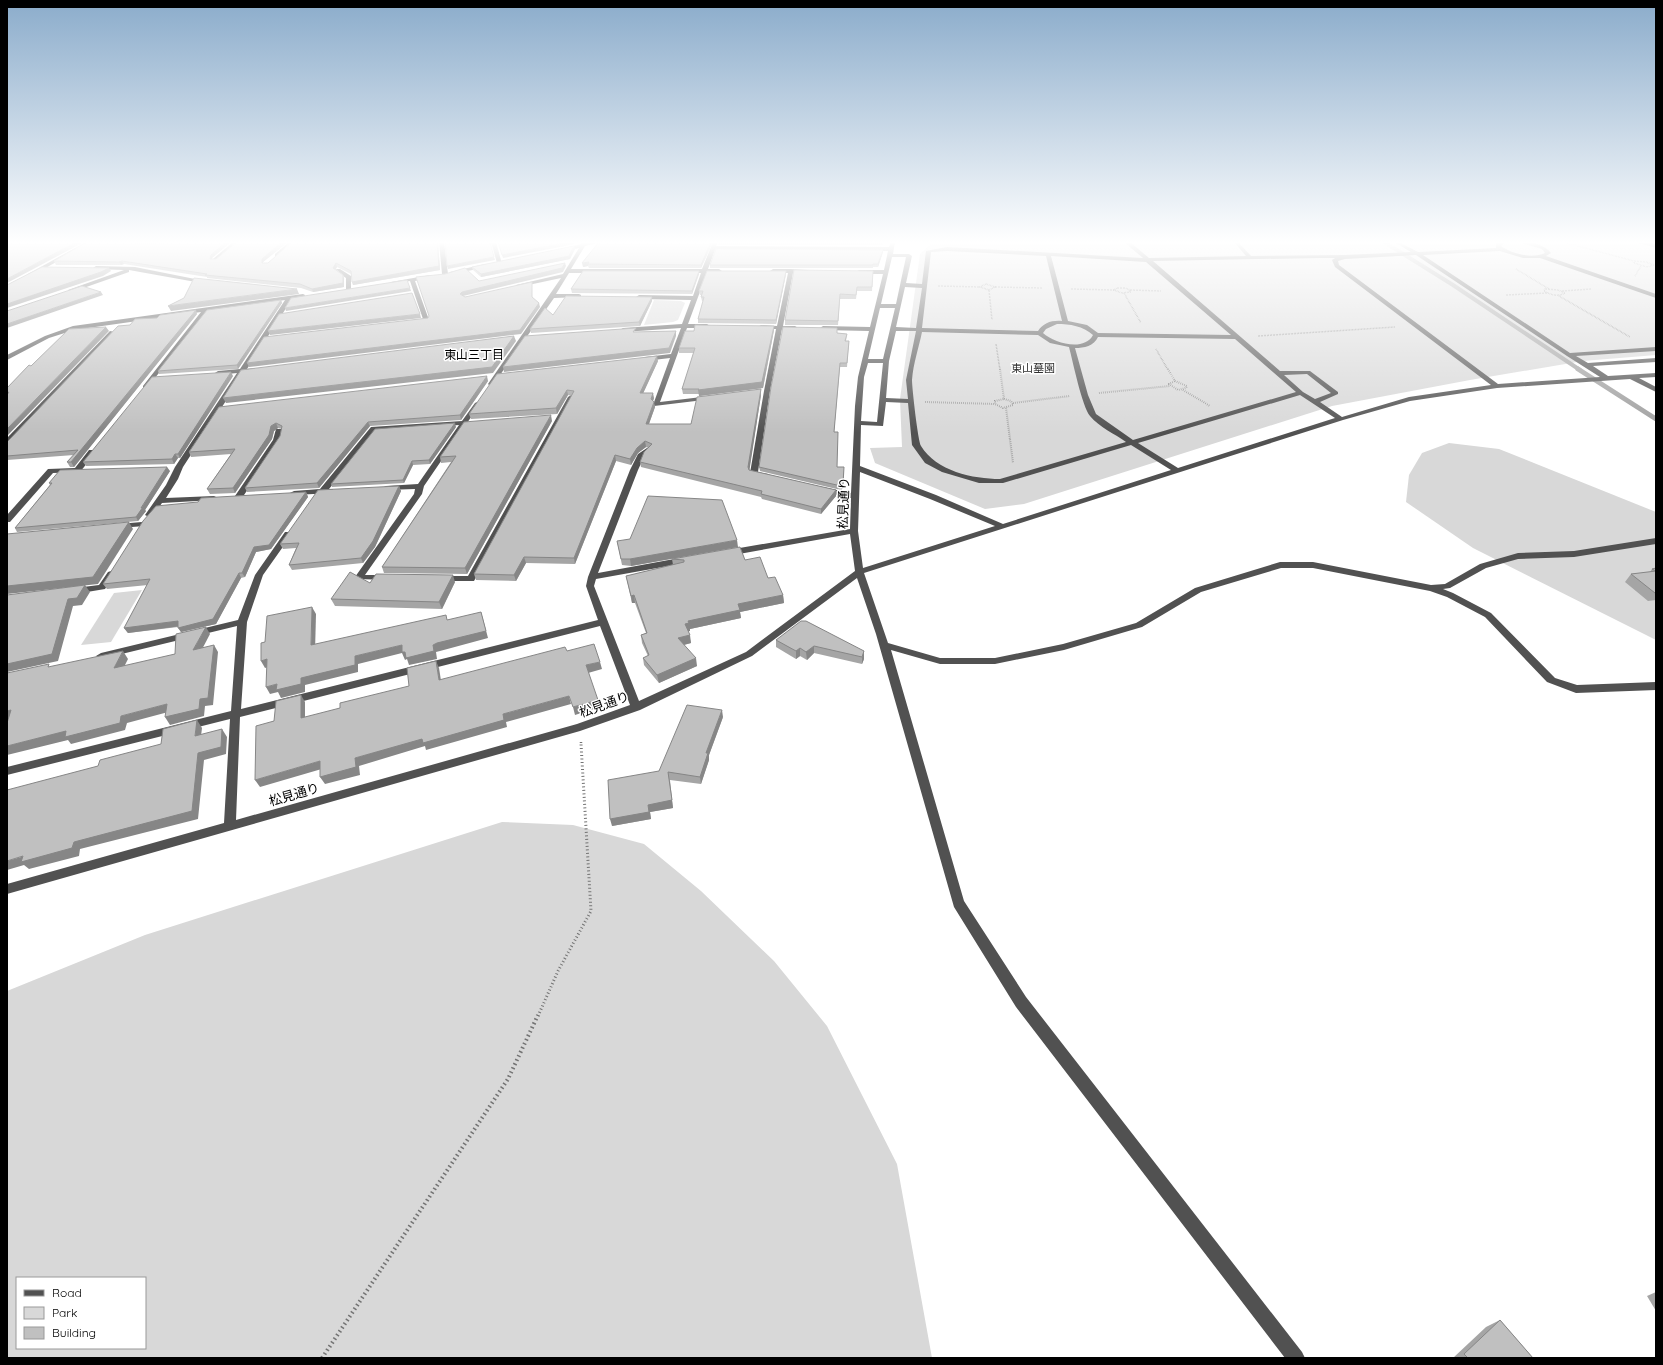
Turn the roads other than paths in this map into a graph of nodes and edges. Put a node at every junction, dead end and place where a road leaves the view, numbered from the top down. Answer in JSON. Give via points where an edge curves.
{"nodes":[{"id":1,"x":238,"y":306,"type":"edge"},
{"id":2,"x":286,"y":306,"type":"edge"},
{"id":3,"x":421,"y":306,"type":"edge"},
{"id":4,"x":545,"y":306,"type":"edge"},
{"id":5,"x":691,"y":306,"type":"edge"},
{"id":6,"x":784,"y":306,"type":"edge"},
{"id":7,"x":877,"y":306,"type":"joint"},
{"id":8,"x":898,"y":306,"type":"joint"},
{"id":9,"x":921,"y":306,"type":"edge"},
{"id":10,"x":1061,"y":306,"type":"edge"},
{"id":11,"x":1200,"y":306,"type":"edge"},
{"id":12,"x":1389,"y":306,"type":"edge"},
{"id":13,"x":1495,"y":306,"type":"edge"},
{"id":14,"x":206,"y":310,"type":"junction"},
{"id":15,"x":122,"y":322,"type":"junction"},
{"id":16,"x":410,"y":322,"type":"edge"},
{"id":17,"x":1065,"y":322,"type":"junction"},
{"id":18,"x":683,"y":326,"type":"junction"},
{"id":19,"x":713,"y":326,"type":"edge"},
{"id":20,"x":750,"y":327,"type":"edge"},
{"id":21,"x":780,"y":327,"type":"junction"},
{"id":22,"x":803,"y":328,"type":"edge"},
{"id":23,"x":818,"y":328,"type":"edge"},
{"id":24,"x":871,"y":329,"type":"junction"},
{"id":25,"x":893,"y":329,"type":"junction"},
{"id":26,"x":614,"y":330,"type":"edge"},
{"id":27,"x":918,"y":330,"type":"junction"},
{"id":28,"x":1040,"y":333,"type":"junction"},
{"id":29,"x":1096,"y":335,"type":"junction"},
{"id":30,"x":1237,"y":337,"type":"junction"},
{"id":31,"x":1071,"y":345,"type":"junction"},
{"id":32,"x":1654,"y":349,"type":"edge"},
{"id":33,"x":1569,"y":355,"type":"junction"},
{"id":34,"x":673,"y":356,"type":"junction"},
{"id":35,"x":7,"y":358,"type":"edge"},
{"id":36,"x":1656,"y":360,"type":"edge"},
{"id":37,"x":634,"y":361,"type":"edge"},
{"id":38,"x":864,"y":361,"type":"junction"},
{"id":39,"x":886,"y":361,"type":"junction"},
{"id":40,"x":1587,"y":365,"type":"junction"},
{"id":41,"x":264,"y":369,"type":"edge"},
{"id":42,"x":241,"y":372,"type":"junction"},
{"id":43,"x":1279,"y":373,"type":"junction"},
{"id":44,"x":211,"y":374,"type":"edge"},
{"id":45,"x":1656,"y":375,"type":"edge"},
{"id":46,"x":1632,"y":377,"type":"junction"},
{"id":47,"x":1606,"y":378,"type":"junction"},
{"id":48,"x":1497,"y":386,"type":"junction"},
{"id":49,"x":1656,"y":390,"type":"edge"},
{"id":50,"x":142,"y":391,"type":"edge"},
{"id":51,"x":1301,"y":392,"type":"junction"},
{"id":52,"x":571,"y":397,"type":"edge"},
{"id":53,"x":714,"y":398,"type":"edge"},
{"id":54,"x":883,"y":400,"type":"junction"},
{"id":55,"x":911,"y":401,"type":"junction"},
{"id":56,"x":1315,"y":402,"type":"junction"},
{"id":57,"x":1341,"y":419,"type":"junction"},
{"id":58,"x":465,"y":423,"type":"junction"},
{"id":59,"x":858,"y":423,"type":"junction"},
{"id":60,"x":279,"y":431,"type":"edge"},
{"id":61,"x":7,"y":442,"type":"edge"},
{"id":62,"x":1133,"y":443,"type":"junction"},
{"id":63,"x":97,"y":446,"type":"edge"},
{"id":64,"x":647,"y":450,"type":"edge"},
{"id":65,"x":857,"y":468,"type":"junction"},
{"id":66,"x":1177,"y":471,"type":"junction"},
{"id":67,"x":776,"y":478,"type":"edge"},
{"id":68,"x":420,"y":486,"type":"junction"},
{"id":69,"x":812,"y":487,"type":"edge"},
{"id":70,"x":375,"y":488,"type":"edge"},
{"id":71,"x":338,"y":490,"type":"edge"},
{"id":72,"x":320,"y":491,"type":"junction"},
{"id":73,"x":286,"y":494,"type":"edge"},
{"id":74,"x":856,"y":497,"type":"junction"},
{"id":75,"x":160,"y":500,"type":"junction"},
{"id":76,"x":308,"y":504,"type":"edge"},
{"id":77,"x":7,"y":520,"type":"edge"},
{"id":78,"x":295,"y":524,"type":"edge"},
{"id":79,"x":1002,"y":526,"type":"junction"},
{"id":80,"x":112,"y":527,"type":"edge"},
{"id":81,"x":854,"y":531,"type":"junction"},
{"id":82,"x":1656,"y":541,"type":"edge"},
{"id":83,"x":716,"y":555,"type":"edge"},
{"id":84,"x":692,"y":559,"type":"edge"},
{"id":85,"x":114,"y":568,"type":"edge"},
{"id":86,"x":859,"y":572,"type":"junction"},
{"id":87,"x":592,"y":577,"type":"junction"},
{"id":88,"x":399,"y":578,"type":"edge"},
{"id":89,"x":431,"y":578,"type":"edge"},
{"id":90,"x":1431,"y":588,"type":"junction"},
{"id":91,"x":62,"y":592,"type":"edge"},
{"id":92,"x":242,"y":622,"type":"junction"},
{"id":93,"x":604,"y":622,"type":"junction"},
{"id":94,"x":884,"y":645,"type":"junction"},
{"id":95,"x":90,"y":658,"type":"edge"},
{"id":96,"x":1656,"y":686,"type":"edge"},
{"id":97,"x":636,"y":707,"type":"junction"},
{"id":98,"x":235,"y":714,"type":"junction"},
{"id":99,"x":7,"y":771,"type":"edge"},
{"id":100,"x":230,"y":826,"type":"junction"},
{"id":101,"x":7,"y":889,"type":"edge"},
{"id":102,"x":1296,"y":1358,"type":"edge"}],
"edges":[{"from":1,"to":14,"type":"street"},
{"from":2,"to":42,"type":"street","via":[[283,315]]},
{"from":3,"to":16,"type":"street","via":[[426,320]]},
{"from":4,"to":58,"type":"street"},
{"from":5,"to":18,"type":"street"},
{"from":6,"to":21,"type":"street"},
{"from":7,"to":8,"type":"street"},
{"from":7,"to":24,"type":"street","name":"松見通り"},
{"from":8,"to":25,"type":"street"},
{"from":9,"to":27,"type":"street"},
{"from":10,"to":17,"type":"street"},
{"from":11,"to":30,"type":"street"},
{"from":12,"to":48,"type":"street"},
{"from":13,"to":33,"type":"street"},
{"from":14,"to":15,"type":"street"},
{"from":14,"to":50,"type":"street","via":[[156,378]]},
{"from":15,"to":35,"type":"street","via":[[65,330]]},
{"from":15,"to":61,"type":"street"},
{"from":17,"to":28,"type":"street","via":[[1044,326]]},
{"from":17,"to":29,"type":"street","via":[[1089,328]]},
{"from":18,"to":19,"type":"street"},
{"from":18,"to":26,"type":"street"},
{"from":18,"to":34,"type":"street"},
{"from":20,"to":21,"type":"street"},
{"from":21,"to":22,"type":"street"},
{"from":21,"to":67,"type":"street","via":[[763,392],[754,473]]},
{"from":23,"to":24,"type":"street"},
{"from":24,"to":38,"type":"street","name":"松見通り"},
{"from":25,"to":27,"type":"street"},
{"from":25,"to":39,"type":"street"},
{"from":27,"to":28,"type":"street"},
{"from":27,"to":55,"type":"street","via":[[909,380]]},
{"from":28,"to":31,"type":"street","via":[[1054,343]]},
{"from":29,"to":30,"type":"street"},
{"from":29,"to":31,"type":"street","via":[[1087,344]]},
{"from":30,"to":43,"type":"street"},
{"from":31,"to":62,"type":"street","via":[[1093,415]]},
{"from":32,"to":33,"type":"street"},
{"from":33,"to":40,"type":"street"},
{"from":34,"to":37,"type":"street"},
{"from":34,"to":53,"type":"street","via":[[656,405]]},
{"from":36,"to":40,"type":"street"},
{"from":38,"to":39,"type":"street"},
{"from":38,"to":59,"type":"street","name":"松見通り"},
{"from":39,"to":54,"type":"street"},
{"from":40,"to":47,"type":"street"},
{"from":41,"to":42,"type":"street"},
{"from":42,"to":44,"type":"street"},
{"from":42,"to":75,"type":"street","via":[[221,407],[175,467],[178,472]]},
{"from":43,"to":51,"type":"street"},
{"from":43,"to":56,"type":"street","via":[[1308,372],[1336,393]]},
{"from":45,"to":46,"type":"street"},
{"from":46,"to":47,"type":"street"},
{"from":46,"to":49,"type":"street"},
{"from":47,"to":48,"type":"street"},
{"from":48,"to":57,"type":"street","via":[[1410,399]]},
{"from":51,"to":56,"type":"street"},
{"from":51,"to":62,"type":"street"},
{"from":52,"to":89,"type":"street","via":[[556,417],[471,579]]},
{"from":54,"to":55,"type":"street"},
{"from":54,"to":59,"type":"street","via":[[880,424]]},
{"from":55,"to":62,"type":"street","via":[[916,445],[928,461],[945,470],[982,481],[1000,481]]},
{"from":56,"to":57,"type":"street"},
{"from":57,"to":66,"type":"street"},
{"from":58,"to":68,"type":"street"},
{"from":58,"to":72,"type":"street","via":[[374,429]]},
{"from":59,"to":65,"type":"street","name":"松見通り"},
{"from":60,"to":75,"type":"street","via":[[277,440],[235,497]]},
{"from":62,"to":66,"type":"street"},
{"from":63,"to":77,"type":"street","via":[[81,470],[51,471]]},
{"from":64,"to":87,"type":"street","via":[[634,470]]},
{"from":65,"to":74,"type":"street","name":"松見通り"},
{"from":65,"to":79,"type":"street"},
{"from":66,"to":79,"type":"street"},
{"from":68,"to":70,"type":"street"},
{"from":68,"to":88,"type":"street","via":[[418,494],[359,577]]},
{"from":69,"to":74,"type":"street"},
{"from":71,"to":72,"type":"street"},
{"from":72,"to":73,"type":"street"},
{"from":72,"to":76,"type":"street"},
{"from":74,"to":81,"type":"street","name":"松見通り"},
{"from":75,"to":80,"type":"street","via":[[140,527]]},
{"from":78,"to":92,"type":"street","via":[[259,575]]},
{"from":79,"to":86,"type":"street"},
{"from":81,"to":83,"type":"street"},
{"from":81,"to":86,"type":"street","name":"松見通り"},
{"from":82,"to":90,"type":"street","via":[[1574,554],[1518,556],[1483,566],[1447,586]]},
{"from":84,"to":87,"type":"street"},
{"from":85,"to":91,"type":"street","via":[[102,588]]},
{"from":86,"to":94,"type":"street"},
{"from":86,"to":97,"type":"street","name":"松見通り","via":[[749,654]]},
{"from":87,"to":93,"type":"street","via":[[590,586]]},
{"from":90,"to":94,"type":"street","via":[[1313,565],[1280,565],[1198,590],[1139,625],[1064,647],[1002,660],[940,661]]},
{"from":90,"to":96,"type":"street","via":[[1488,615],[1551,680],[1576,689]]},
{"from":92,"to":95,"type":"street"},
{"from":92,"to":98,"type":"street"},
{"from":93,"to":97,"type":"street"},
{"from":93,"to":98,"type":"street"},
{"from":94,"to":102,"type":"street","via":[[958,903],[1021,1002]]},
{"from":97,"to":100,"type":"street","name":"松見通り","via":[[580,727]]},
{"from":98,"to":99,"type":"street"},
{"from":98,"to":100,"type":"street"},
{"from":100,"to":101,"type":"street","name":"松見通り"}]}
